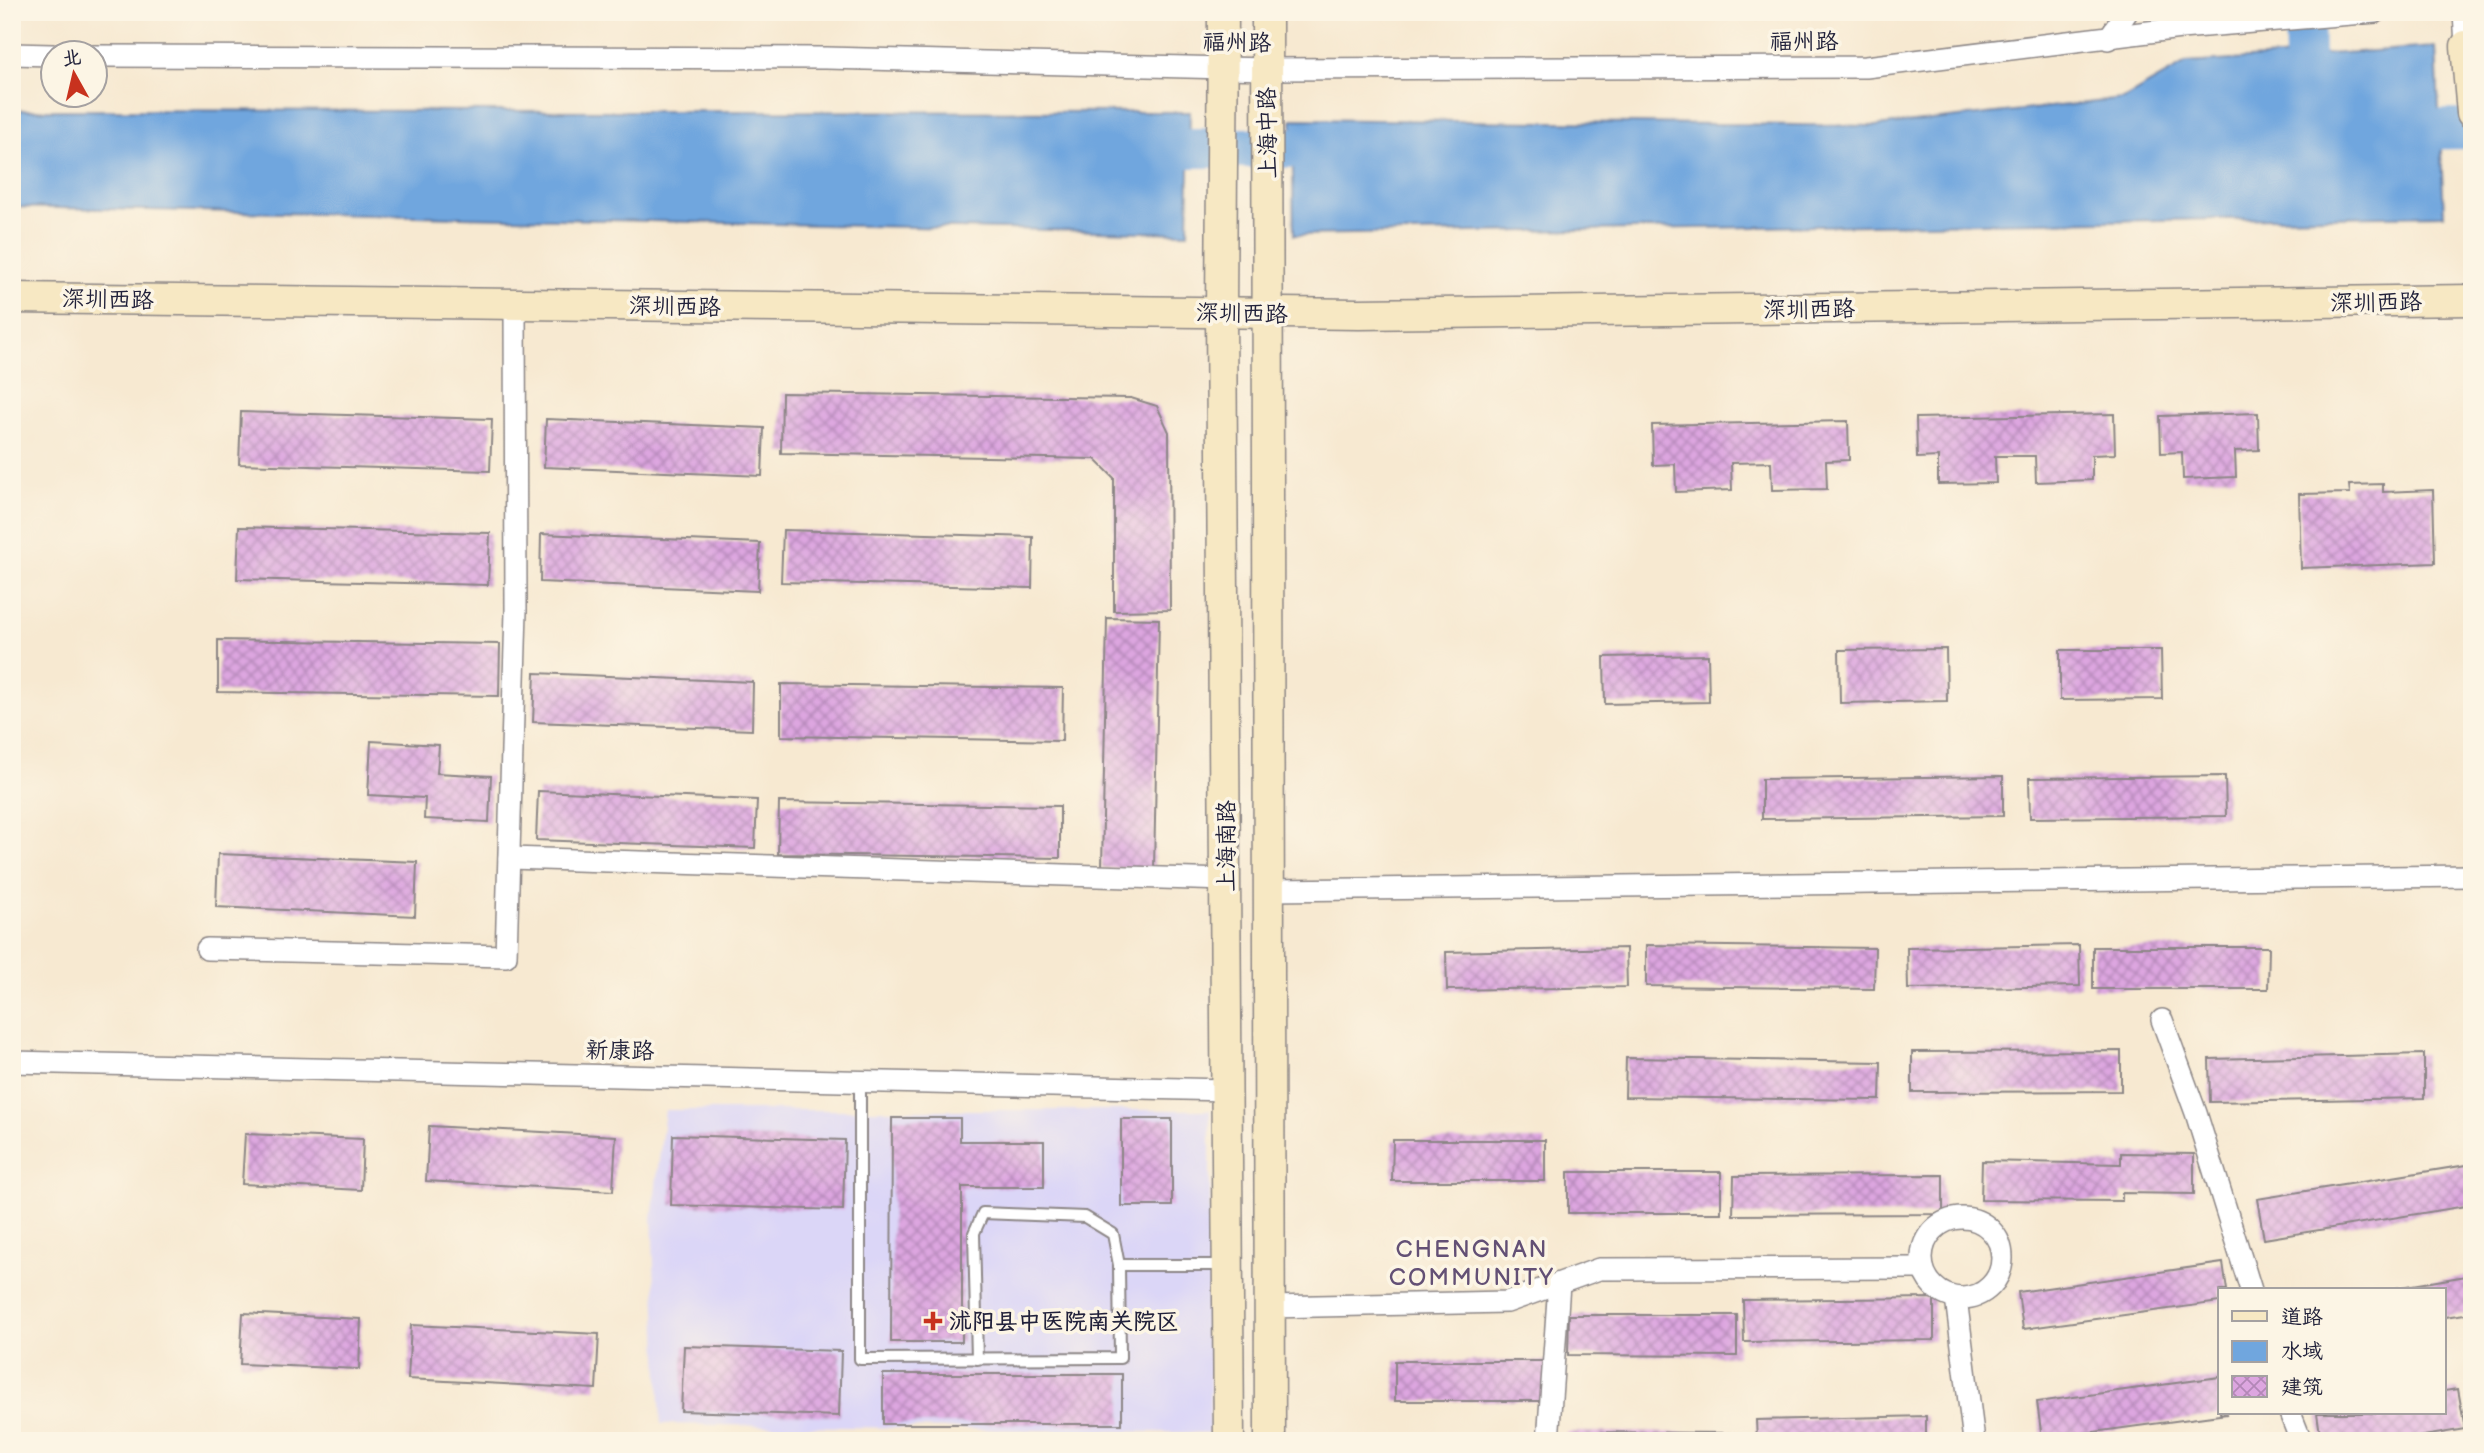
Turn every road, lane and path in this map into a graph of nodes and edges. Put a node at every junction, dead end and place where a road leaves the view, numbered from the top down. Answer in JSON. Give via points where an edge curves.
{"nodes":[{"id":1,"x":1223,"y":12,"type":"edge"},
{"id":2,"x":1267,"y":12,"type":"edge"},
{"id":3,"x":2127,"y":12,"type":"edge"},
{"id":4,"x":2376,"y":12,"type":"edge"},
{"id":5,"x":2464,"y":12,"type":"edge"},
{"id":6,"x":2108,"y":39,"type":"junction"},
{"id":7,"x":2466,"y":46,"type":"joint"},
{"id":8,"x":12,"y":54,"type":"edge"},
{"id":9,"x":38,"y":55,"type":"edge"},
{"id":10,"x":108,"y":56,"type":"edge"},
{"id":11,"x":1222,"y":78,"type":"junction"},
{"id":12,"x":1267,"y":79,"type":"junction"},
{"id":13,"x":2472,"y":113,"type":"edge"},
{"id":14,"x":1221,"y":252,"type":"joint"},
{"id":15,"x":1268,"y":253,"type":"joint"},
{"id":16,"x":12,"y":298,"type":"edge"},
{"id":17,"x":2472,"y":300,"type":"edge"},
{"id":18,"x":515,"y":304,"type":"junction"},
{"id":19,"x":1221,"y":313,"type":"junction"},
{"id":20,"x":1267,"y":314,"type":"junction"},
{"id":21,"x":509,"y":858,"type":"junction"},
{"id":22,"x":2472,"y":876,"type":"edge"},
{"id":23,"x":1226,"y":880,"type":"junction"},
{"id":24,"x":1271,"y":890,"type":"junction"},
{"id":25,"x":207,"y":949,"type":"dead end"},
{"id":26,"x":2162,"y":1020,"type":"dead end"},
{"id":27,"x":12,"y":1062,"type":"edge"},
{"id":28,"x":860,"y":1082,"type":"junction"},
{"id":29,"x":1227,"y":1090,"type":"junction"},
{"id":30,"x":1119,"y":1265,"type":"junction"},
{"id":31,"x":1228,"y":1265,"type":"junction"},
{"id":32,"x":1923,"y":1268,"type":"junction"},
{"id":33,"x":1559,"y":1283,"type":"junction"},
{"id":34,"x":2250,"y":1288,"type":"edge"},
{"id":35,"x":1956,"y":1298,"type":"junction"},
{"id":36,"x":1270,"y":1307,"type":"junction"},
{"id":37,"x":977,"y":1359,"type":"junction"},
{"id":38,"x":2290,"y":1414,"type":"edge"},
{"id":39,"x":1229,"y":1441,"type":"edge"},
{"id":40,"x":1270,"y":1441,"type":"edge"},
{"id":41,"x":1548,"y":1441,"type":"edge"},
{"id":42,"x":1975,"y":1441,"type":"edge"},
{"id":43,"x":2301,"y":1441,"type":"edge"}],
"edges":[{"from":1,"to":11,"type":"main road","name":"上海中路"},
{"from":2,"to":12,"type":"main road","name":"上海中路"},
{"from":3,"to":6,"type":"street"},
{"from":4,"to":6,"type":"street","name":"福州路","via":[[2180,28]]},
{"from":5,"to":7,"type":"street"},
{"from":6,"to":12,"type":"street","name":"福州路","via":[[1866,67]]},
{"from":7,"to":13,"type":"main road"},
{"from":8,"to":9,"type":"street"},
{"from":10,"to":11,"type":"street","name":"福州路","via":[[825,58]]},
{"from":11,"to":12,"type":"street","name":"福州路"},
{"from":11,"to":14,"type":"main road","name":"上海中路"},
{"from":12,"to":15,"type":"main road","name":"上海中路"},
{"from":14,"to":19,"type":"main road","name":"上海南路"},
{"from":15,"to":20,"type":"main road","name":"上海南路"},
{"from":16,"to":18,"type":"main road","name":"深圳西路"},
{"from":17,"to":20,"type":"main road","name":"深圳西路"},
{"from":18,"to":19,"type":"main road","name":"深圳西路"},
{"from":18,"to":21,"type":"street","via":[[516,611]]},
{"from":19,"to":20,"type":"main road","name":"深圳西路"},
{"from":19,"to":23,"type":"main road","name":"上海南路"},
{"from":20,"to":24,"type":"main road","name":"上海南路"},
{"from":21,"to":23,"type":"street"},
{"from":21,"to":25,"type":"street","via":[[506,956]]},
{"from":22,"to":24,"type":"street"},
{"from":23,"to":29,"type":"main road","name":"上海南路"},
{"from":24,"to":36,"type":"main road","name":"上海南路"},
{"from":26,"to":34,"type":"street"},
{"from":27,"to":28,"type":"street","name":"新康路"},
{"from":28,"to":29,"type":"street","name":"新康路"},
{"from":28,"to":37,"type":"lane","via":[[860,1359]]},
{"from":29,"to":31,"type":"main road","name":"上海南路"},
{"from":30,"to":31,"type":"lane"},
{"from":30,"to":37,"type":"lane","via":[[1120,1358]]},
{"from":30,"to":37,"type":"lane","via":[[1113,1234],[1085,1217],[983,1213],[974,1233]]},
{"from":31,"to":39,"type":"main road","name":"上海南路"},
{"from":32,"to":33,"type":"street","via":[[1599,1269]]},
{"from":32,"to":35,"type":"street","via":[[1935,1288]]},
{"from":32,"to":35,"type":"street","via":[[1925,1241],[1944,1222],[1971,1219],[1994,1233],[2003,1259],[2000,1272],[1983,1293]]},
{"from":33,"to":36,"type":"street","via":[[1507,1302]]},
{"from":33,"to":41,"type":"street"},
{"from":35,"to":42,"type":"street"},
{"from":36,"to":40,"type":"main road","name":"上海南路"},
{"from":38,"to":43,"type":"street"}]}
